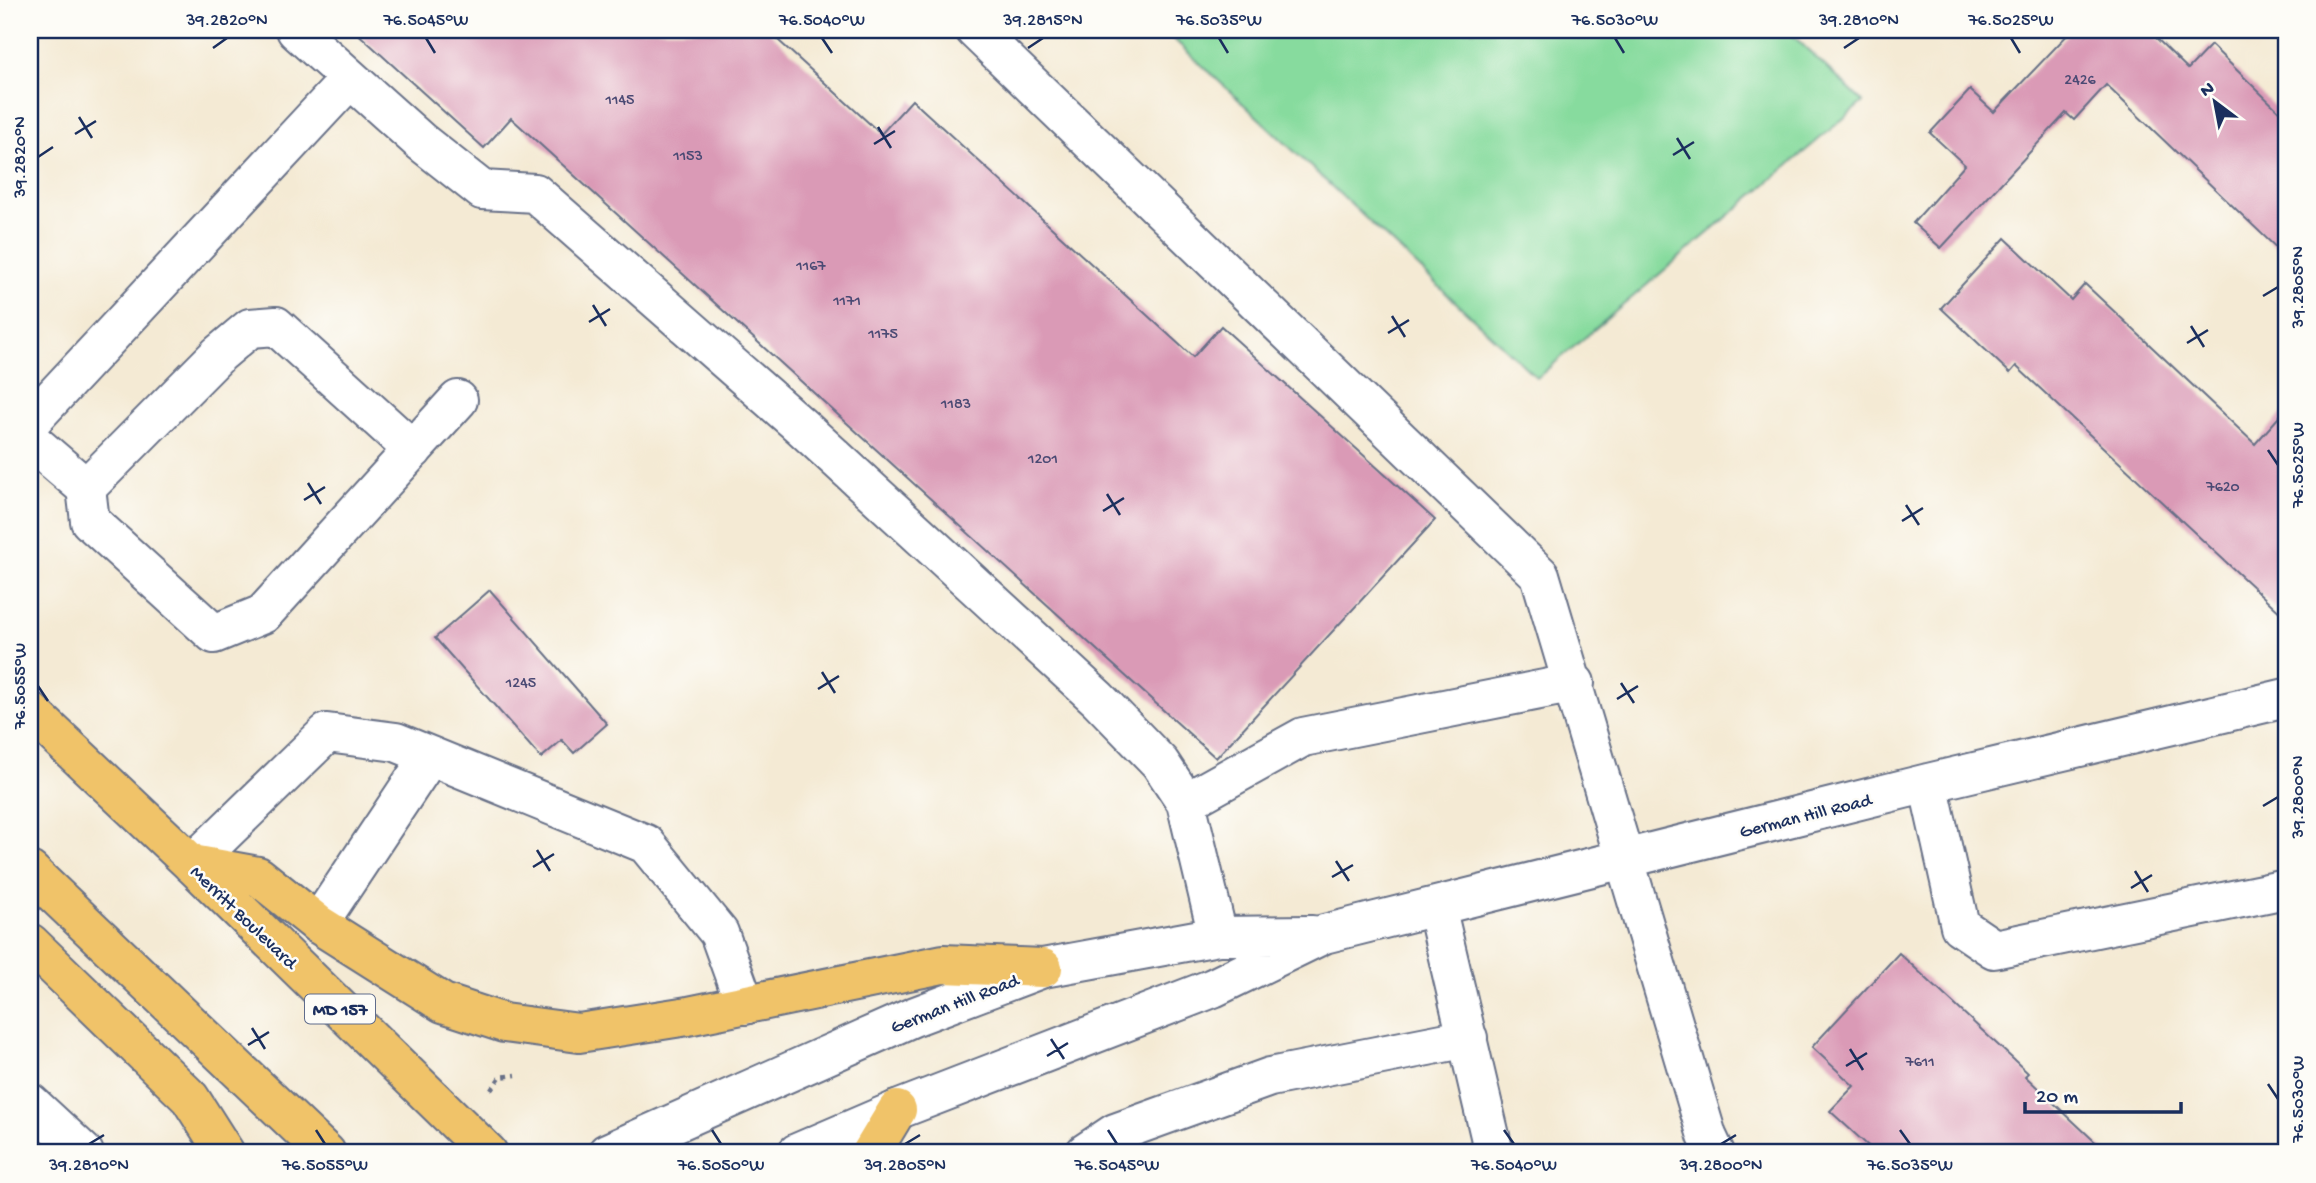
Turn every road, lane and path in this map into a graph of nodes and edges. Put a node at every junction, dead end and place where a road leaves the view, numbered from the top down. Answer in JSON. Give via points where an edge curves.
{"nodes":[{"id":1,"x":296,"y":30,"type":"edge"},
{"id":2,"x":975,"y":30,"type":"edge"},
{"id":3,"x":349,"y":80,"type":"junction"},
{"id":4,"x":458,"y":400,"type":"dead end"},
{"id":5,"x":30,"y":422,"type":"edge"},
{"id":6,"x":30,"y":440,"type":"edge"},
{"id":7,"x":413,"y":450,"type":"junction"},
{"id":8,"x":86,"y":488,"type":"junction"},
{"id":9,"x":1575,"y":683,"type":"junction"},
{"id":10,"x":2286,"y":698,"type":"edge"},
{"id":11,"x":30,"y":711,"type":"edge"},
{"id":12,"x":430,"y":756,"type":"junction"},
{"id":13,"x":1928,"y":783,"type":"junction"},
{"id":14,"x":1186,"y":802,"type":"junction"},
{"id":15,"x":1627,"y":859,"type":"junction"},
{"id":16,"x":192,"y":864,"type":"junction"},
{"id":17,"x":30,"y":871,"type":"edge"},
{"id":18,"x":2286,"y":889,"type":"edge"},
{"id":19,"x":1436,"y":906,"type":"junction"},
{"id":20,"x":318,"y":924,"type":"junction"},
{"id":21,"x":1324,"y":934,"type":"junction"},
{"id":22,"x":1218,"y":936,"type":"junction"},
{"id":23,"x":30,"y":943,"type":"edge"},
{"id":24,"x":1042,"y":968,"type":"junction"},
{"id":25,"x":746,"y":1004,"type":"junction"},
{"id":26,"x":1468,"y":1038,"type":"junction"},
{"id":27,"x":30,"y":1103,"type":"edge"},
{"id":28,"x":897,"y":1110,"type":"junction"},
{"id":29,"x":84,"y":1153,"type":"edge"},
{"id":30,"x":225,"y":1153,"type":"edge"},
{"id":31,"x":326,"y":1153,"type":"edge"},
{"id":32,"x":488,"y":1153,"type":"edge"},
{"id":33,"x":607,"y":1153,"type":"edge"},
{"id":34,"x":797,"y":1153,"type":"edge"},
{"id":35,"x":871,"y":1153,"type":"edge"},
{"id":36,"x":1085,"y":1153,"type":"edge"},
{"id":37,"x":1494,"y":1153,"type":"edge"},
{"id":38,"x":1716,"y":1153,"type":"edge"}],
"edges":[{"from":1,"to":3,"type":"street"},
{"from":2,"to":9,"type":"street","via":[[1540,575]]},
{"from":3,"to":5,"type":"street"},
{"from":3,"to":14,"type":"street","via":[[482,190],[535,193],[681,319],[1098,699],[1160,763]]},
{"from":4,"to":7,"type":"street"},
{"from":6,"to":8,"type":"street"},
{"from":7,"to":8,"type":"street","via":[[276,326],[250,328]]},
{"from":7,"to":8,"type":"street","via":[[263,614],[214,634],[90,521]]},
{"from":9,"to":14,"type":"street","via":[[1303,737]]},
{"from":9,"to":15,"type":"street"},
{"from":10,"to":13,"type":"street","name":"German Hill Road"},
{"from":11,"to":16,"type":"main road","name":"Merritt Boulevard","number":"MD 157"},
{"from":12,"to":16,"type":"street","via":[[396,742],[327,733]]},
{"from":12,"to":20,"type":"street"},
{"from":12,"to":25,"type":"street","via":[[646,844],[719,933]]},
{"from":13,"to":15,"type":"street","name":"German Hill Road"},
{"from":13,"to":18,"type":"street","via":[[1960,926],[1994,949]]},
{"from":14,"to":22,"type":"street"},
{"from":15,"to":19,"type":"street","name":"German Hill Road"},
{"from":15,"to":38,"type":"street","via":[[1707,1136]]},
{"from":16,"to":20,"type":"main road","via":[[258,876]]},
{"from":16,"to":32,"type":"main road","name":"Merritt Boulevard","number":"MD 157"},
{"from":17,"to":31,"type":"main road"},
{"from":19,"to":21,"type":"street","name":"German Hill Road"},
{"from":19,"to":26,"type":"street"},
{"from":20,"to":25,"type":"main road","via":[[443,1003],[504,1023],[579,1033]]},
{"from":21,"to":22,"type":"street","name":"German Hill Road"},
{"from":21,"to":28,"type":"street","name":"German Hill Road","via":[[1213,988]]},
{"from":22,"to":24,"type":"street","name":"German Hill Road"},
{"from":23,"to":30,"type":"main road","via":[[190,1098]]},
{"from":24,"to":25,"type":"main road","via":[[943,964]]},
{"from":24,"to":33,"type":"street","name":"German Hill Road","via":[[913,1017]]},
{"from":26,"to":36,"type":"street","via":[[1270,1077],[1115,1133]]},
{"from":26,"to":37,"type":"street"},
{"from":27,"to":29,"type":"street"},
{"from":28,"to":34,"type":"street","name":"German Hill Road"},
{"from":28,"to":35,"type":"main road"}]}
